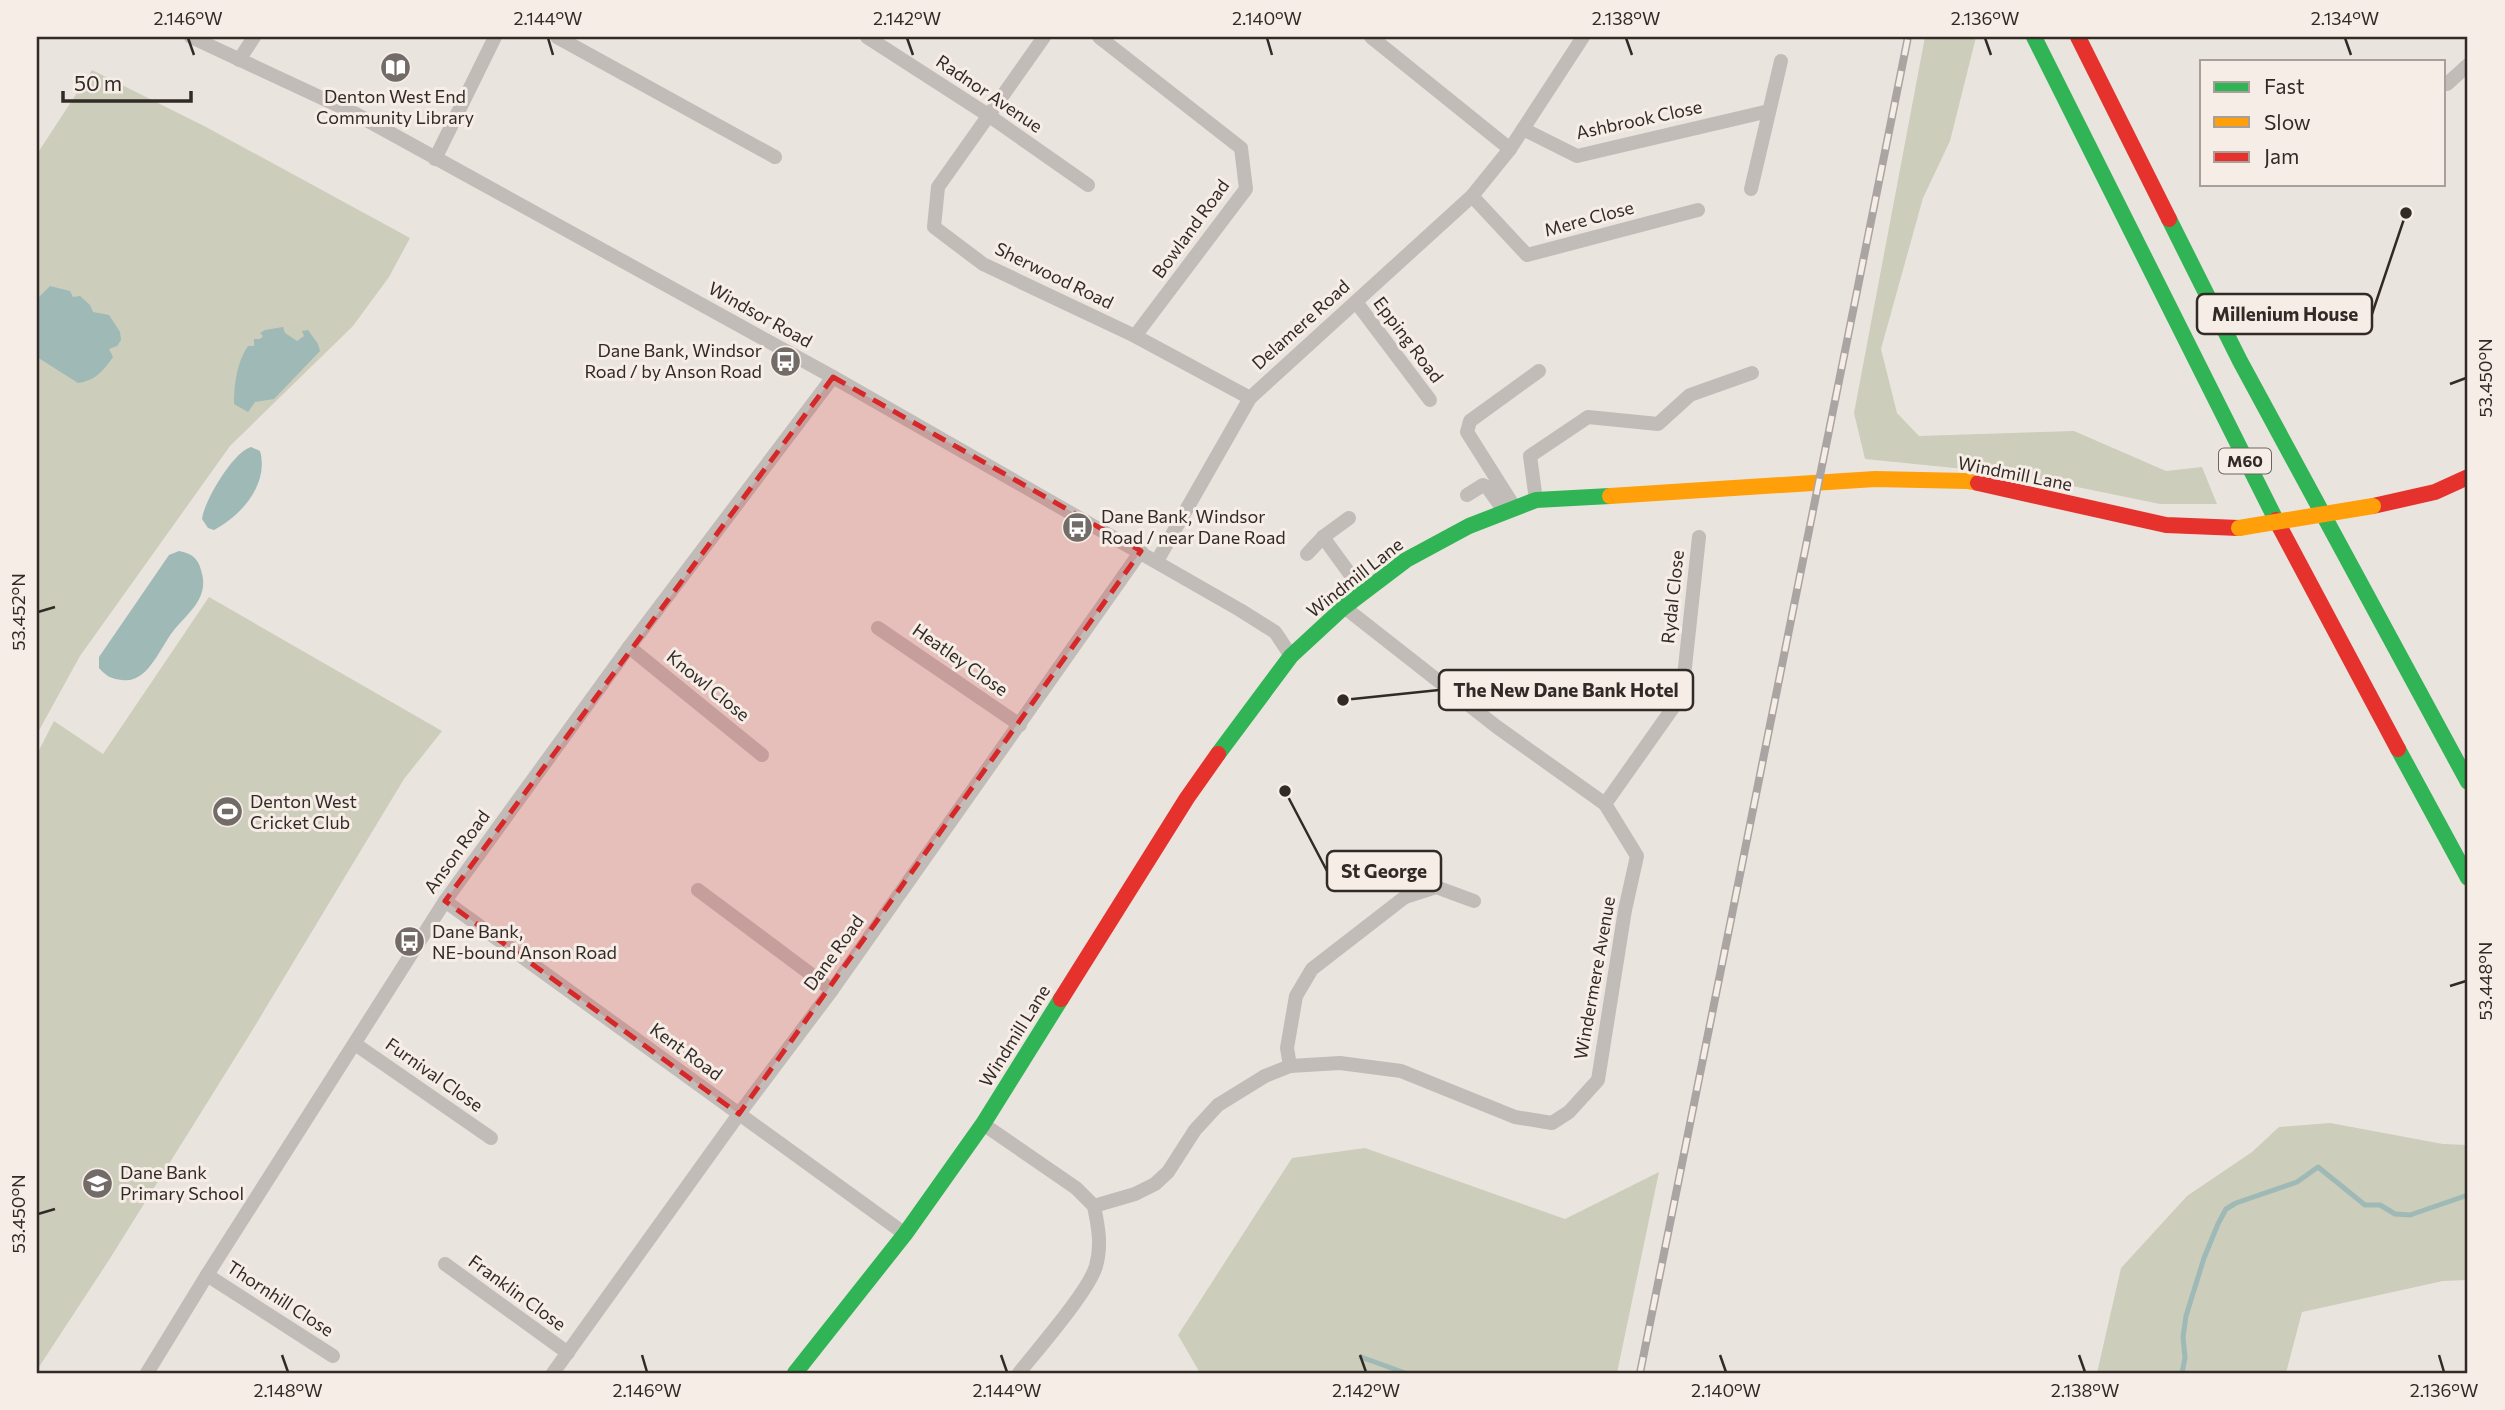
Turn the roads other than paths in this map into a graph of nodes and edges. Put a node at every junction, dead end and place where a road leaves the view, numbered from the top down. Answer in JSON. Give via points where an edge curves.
{"nodes":[{"id":1,"x":191,"y":37,"type":"edge"},
{"id":2,"x":254,"y":37,"type":"edge"},
{"id":3,"x":495,"y":37,"type":"edge"},
{"id":4,"x":557,"y":37,"type":"edge"},
{"id":5,"x":867,"y":37,"type":"edge"},
{"id":6,"x":1044,"y":37,"type":"edge"},
{"id":7,"x":1099,"y":37,"type":"edge"},
{"id":8,"x":1371,"y":37,"type":"edge"},
{"id":9,"x":1583,"y":37,"type":"edge"},
{"id":10,"x":2034,"y":37,"type":"edge"},
{"id":11,"x":2078,"y":37,"type":"edge"},
{"id":12,"x":239,"y":60,"type":"junction"},
{"id":13,"x":1781,"y":61,"type":"dead end"},
{"id":14,"x":2468,"y":65,"type":"edge"},
{"id":15,"x":2446,"y":84,"type":"dead end"},
{"id":16,"x":1769,"y":111,"type":"junction"},
{"id":17,"x":988,"y":115,"type":"junction"},
{"id":18,"x":1523,"y":129,"type":"junction"},
{"id":19,"x":1510,"y":149,"type":"junction"},
{"id":20,"x":775,"y":157,"type":"dead end"},
{"id":21,"x":435,"y":159,"type":"junction"},
{"id":22,"x":1088,"y":185,"type":"dead end"},
{"id":23,"x":1751,"y":188,"type":"dead end"},
{"id":24,"x":1472,"y":196,"type":"junction"},
{"id":25,"x":1698,"y":210,"type":"dead end"},
{"id":26,"x":1356,"y":302,"type":"junction"},
{"id":27,"x":1135,"y":336,"type":"junction"},
{"id":28,"x":1539,"y":371,"type":"dead end"},
{"id":29,"x":1752,"y":373,"type":"dead end"},
{"id":30,"x":833,"y":377,"type":"junction"},
{"id":31,"x":1250,"y":398,"type":"junction"},
{"id":32,"x":1430,"y":400,"type":"dead end"},
{"id":33,"x":2468,"y":477,"type":"edge"},
{"id":34,"x":1467,"y":495,"type":"dead end"},
{"id":35,"x":1536,"y":500,"type":"junction"},
{"id":36,"x":1510,"y":510,"type":"junction"},
{"id":37,"x":1349,"y":518,"type":"dead end"},
{"id":38,"x":1323,"y":537,"type":"junction"},
{"id":39,"x":1699,"y":537,"type":"dead end"},
{"id":40,"x":1141,"y":551,"type":"junction"},
{"id":41,"x":1307,"y":554,"type":"dead end"},
{"id":42,"x":1157,"y":561,"type":"junction"},
{"id":43,"x":1363,"y":593,"type":"junction"},
{"id":44,"x":1344,"y":607,"type":"junction"},
{"id":45,"x":878,"y":628,"type":"dead end"},
{"id":46,"x":629,"y":647,"type":"junction"},
{"id":47,"x":1292,"y":656,"type":"junction"},
{"id":48,"x":1020,"y":725,"type":"junction"},
{"id":49,"x":762,"y":755,"type":"dead end"},
{"id":50,"x":2468,"y":782,"type":"edge"},
{"id":51,"x":1605,"y":804,"type":"junction"},
{"id":52,"x":2468,"y":878,"type":"edge"},
{"id":53,"x":698,"y":890,"type":"dead end"},
{"id":54,"x":445,"y":901,"type":"junction"},
{"id":55,"x":1474,"y":901,"type":"dead end"},
{"id":56,"x":832,"y":990,"type":"junction"},
{"id":57,"x":355,"y":1044,"type":"junction"},
{"id":58,"x":1290,"y":1066,"type":"junction"},
{"id":59,"x":739,"y":1114,"type":"junction"},
{"id":60,"x":983,"y":1124,"type":"junction"},
{"id":61,"x":491,"y":1138,"type":"dead end"},
{"id":62,"x":1094,"y":1206,"type":"junction"},
{"id":63,"x":905,"y":1234,"type":"junction"},
{"id":64,"x":445,"y":1264,"type":"dead end"},
{"id":65,"x":206,"y":1275,"type":"junction"},
{"id":66,"x":568,"y":1353,"type":"junction"},
{"id":67,"x":333,"y":1356,"type":"dead end"},
{"id":68,"x":1022,"y":1372,"type":"edge"},
{"id":69,"x":147,"y":1373,"type":"edge"},
{"id":70,"x":553,"y":1373,"type":"edge"},
{"id":71,"x":795,"y":1373,"type":"edge"}],
"edges":[{"from":1,"to":12,"type":"street","name":"Windsor Road"},
{"from":2,"to":12,"type":"street"},
{"from":3,"to":21,"type":"street"},
{"from":4,"to":20,"type":"street"},
{"from":5,"to":17,"type":"street","name":"Radnor Avenue"},
{"from":6,"to":17,"type":"street","name":"Sherwood Road"},
{"from":7,"to":27,"type":"street","name":"Bowland Road","via":[[1241,148],[1246,189]]},
{"from":8,"to":19,"type":"street"},
{"from":9,"to":18,"type":"street","name":"Delamere Road"},
{"from":10,"to":52,"type":"main road","number":"M60","via":[[2303,575]]},
{"from":11,"to":50,"type":"main road","number":"M60","via":[[2240,361]]},
{"from":12,"to":21,"type":"street","name":"Windsor Road","via":[[354,113]]},
{"from":13,"to":16,"type":"street"},
{"from":14,"to":15,"type":"street"},
{"from":16,"to":18,"type":"street","name":"Ashbrook Close","via":[[1577,156]]},
{"from":16,"to":23,"type":"street"},
{"from":17,"to":22,"type":"street","name":"Radnor Avenue"},
{"from":17,"to":27,"type":"street","name":"Sherwood Road","via":[[938,187],[934,227],[982,264]]},
{"from":18,"to":19,"type":"street","name":"Delamere Road"},
{"from":19,"to":24,"type":"street","name":"Delamere Road"},
{"from":21,"to":30,"type":"street","name":"Windsor Road"},
{"from":24,"to":25,"type":"street","name":"Mere Close","via":[[1527,255]]},
{"from":24,"to":26,"type":"street","name":"Delamere Road"},
{"from":26,"to":31,"type":"street","name":"Delamere Road"},
{"from":26,"to":32,"type":"street","name":"Epping Road"},
{"from":27,"to":31,"type":"street","name":"Sherwood Road"},
{"from":28,"to":36,"type":"street","via":[[1470,421],[1467,432]]},
{"from":29,"to":35,"type":"street","via":[[1690,395],[1658,424],[1588,417],[1530,456]]},
{"from":30,"to":40,"type":"street","name":"Windsor Road"},
{"from":30,"to":46,"type":"street","name":"Anson Road"},
{"from":31,"to":42,"type":"street","name":"Delamere Road"},
{"from":33,"to":35,"type":"main road","name":"Windmill Lane","bridge":true,"via":[[2435,492],[2373,506],[2239,528],[2166,525],[1967,481],[1875,479]]},
{"from":34,"to":36,"type":"street","via":[[1483,485]]},
{"from":35,"to":36,"type":"main road","name":"Windmill Lane"},
{"from":36,"to":43,"type":"main road","name":"Windmill Lane","via":[[1406,560]]},
{"from":37,"to":38,"type":"street"},
{"from":38,"to":41,"type":"street"},
{"from":38,"to":43,"type":"street"},
{"from":39,"to":51,"type":"street","name":"Rydal Close","via":[[1682,695]]},
{"from":40,"to":42,"type":"street","name":"Windsor Road"},
{"from":40,"to":48,"type":"street","name":"Dane Road"},
{"from":42,"to":47,"type":"street","name":"Windsor Road","via":[[1275,632]]},
{"from":43,"to":44,"type":"main road","name":"Windmill Lane"},
{"from":44,"to":47,"type":"main road","name":"Windmill Lane"},
{"from":44,"to":51,"type":"street","name":"Windermere Avenue","via":[[1497,727]]},
{"from":45,"to":48,"type":"street","name":"Heatley Close"},
{"from":46,"to":49,"type":"street","name":"Knowl Close"},
{"from":46,"to":54,"type":"street","name":"Anson Road"},
{"from":47,"to":60,"type":"main road","name":"Windmill Lane","via":[[1187,798]]},
{"from":48,"to":56,"type":"street","name":"Dane Road"},
{"from":51,"to":58,"type":"street","name":"Windermere Avenue","via":[[1637,856],[1598,1080],[1569,1112],[1552,1123],[1515,1117],[1401,1071],[1340,1063]]},
{"from":53,"to":56,"type":"street"},
{"from":54,"to":57,"type":"street","name":"Anson Road"},
{"from":54,"to":59,"type":"street","name":"Kent Road"},
{"from":55,"to":58,"type":"street","via":[[1436,887],[1405,897],[1312,969],[1296,996],[1287,1048]]},
{"from":56,"to":59,"type":"street","name":"Dane Road"},
{"from":57,"to":61,"type":"street","name":"Furnival Close"},
{"from":57,"to":65,"type":"street","name":"Anson Road"},
{"from":58,"to":62,"type":"street","name":"Windermere Avenue","via":[[1218,1105],[1155,1184]]},
{"from":59,"to":63,"type":"street","name":"Kent Road"},
{"from":59,"to":66,"type":"street","name":"Dane Road"},
{"from":60,"to":62,"type":"street","via":[[1076,1188]]},
{"from":60,"to":63,"type":"main road","name":"Windmill Lane"},
{"from":62,"to":68,"type":"street","via":[[1100,1234],[1096,1267]]},
{"from":63,"to":71,"type":"main road","name":"Windmill Lane"},
{"from":64,"to":66,"type":"street","name":"Franklin Close"},
{"from":65,"to":67,"type":"street","name":"Thornhill Close"},
{"from":65,"to":69,"type":"street","name":"Anson Road"},
{"from":66,"to":70,"type":"street","name":"Dane Road"}]}
